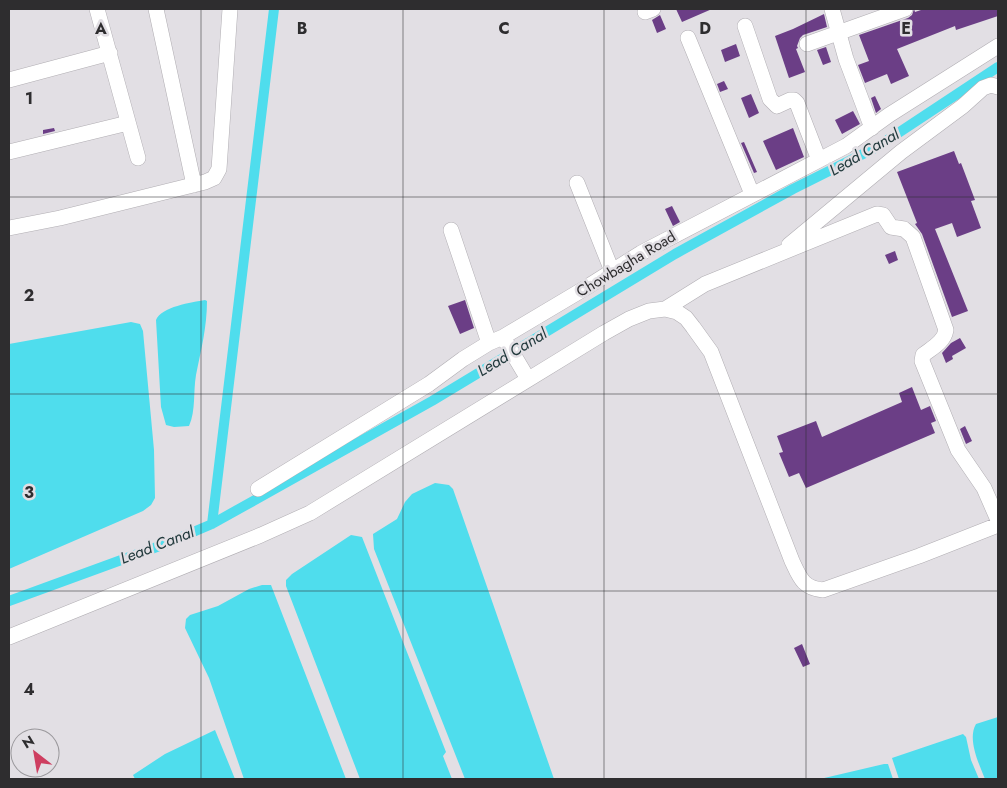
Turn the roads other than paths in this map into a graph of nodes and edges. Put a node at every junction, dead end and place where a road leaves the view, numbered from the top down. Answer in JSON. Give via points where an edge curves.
{"nodes":[{"id":1,"x":97,"y":9,"type":"edge"},
{"id":2,"x":156,"y":9,"type":"edge"},
{"id":3,"x":230,"y":9,"type":"edge"},
{"id":4,"x":832,"y":9,"type":"edge"},
{"id":5,"x":905,"y":9,"type":"edge"},
{"id":6,"x":745,"y":26,"type":"dead end"},
{"id":7,"x":838,"y":32,"type":"junction"},
{"id":8,"x":688,"y":38,"type":"dead end"},
{"id":9,"x":808,"y":44,"type":"dead end"},
{"id":10,"x":998,"y":46,"type":"edge"},
{"id":11,"x":110,"y":53,"type":"junction"},
{"id":12,"x":9,"y":80,"type":"edge"},
{"id":13,"x":998,"y":87,"type":"edge"},
{"id":14,"x":128,"y":123,"type":"junction"},
{"id":15,"x":872,"y":128,"type":"junction"},
{"id":16,"x":9,"y":152,"type":"edge"},
{"id":17,"x":138,"y":158,"type":"dead end"},
{"id":18,"x":819,"y":160,"type":"junction"},
{"id":19,"x":577,"y":183,"type":"dead end"},
{"id":20,"x":194,"y":185,"type":"junction"},
{"id":21,"x":752,"y":194,"type":"junction"},
{"id":22,"x":9,"y":228,"type":"edge"},
{"id":23,"x":451,"y":230,"type":"dead end"},
{"id":24,"x":776,"y":255,"type":"junction"},
{"id":25,"x":612,"y":271,"type":"junction"},
{"id":26,"x":665,"y":309,"type":"junction"},
{"id":27,"x":496,"y":340,"type":"junction"},
{"id":28,"x":528,"y":379,"type":"junction"},
{"id":29,"x":258,"y":489,"type":"dead end"},
{"id":30,"x":998,"y":520,"type":"edge"},
{"id":31,"x":998,"y":525,"type":"edge"},
{"id":32,"x":9,"y":636,"type":"edge"}],
"edges":[{"from":1,"to":11,"type":"street"},
{"from":2,"to":20,"type":"street"},
{"from":3,"to":20,"type":"street","via":[[219,169],[214,178]]},
{"from":4,"to":7,"type":"street"},
{"from":5,"to":7,"type":"street"},
{"from":6,"to":18,"type":"street","via":[[770,99],[777,106],[790,100],[797,103]]},
{"from":7,"to":9,"type":"street"},
{"from":7,"to":15,"type":"street"},
{"from":8,"to":21,"type":"street"},
{"from":10,"to":15,"type":"street","name":"Chowbagha Road"},
{"from":11,"to":12,"type":"street"},
{"from":11,"to":14,"type":"street"},
{"from":13,"to":24,"type":"street","via":[[983,88]]},
{"from":14,"to":16,"type":"street"},
{"from":14,"to":17,"type":"street"},
{"from":15,"to":18,"type":"street","name":"Chowbagha Road"},
{"from":18,"to":21,"type":"street","name":"Chowbagha Road"},
{"from":19,"to":25,"type":"street"},
{"from":20,"to":22,"type":"street"},
{"from":21,"to":25,"type":"street","name":"Chowbagha Road"},
{"from":23,"to":27,"type":"street"},
{"from":24,"to":26,"type":"street","via":[[705,284]]},
{"from":24,"to":30,"type":"street","via":[[878,214],[884,215],[891,227],[909,232],[946,330],[941,341],[923,355],[922,361],[958,450],[984,488]]},
{"from":25,"to":27,"type":"street","name":"Chowbagha Road"},
{"from":26,"to":28,"type":"street","via":[[629,319]]},
{"from":26,"to":31,"type":"street","via":[[686,318],[711,352],[792,561],[800,577],[811,588],[823,590]]},
{"from":27,"to":28,"type":"street"},
{"from":27,"to":29,"type":"street","name":"Chowbagha Road"},
{"from":28,"to":32,"type":"street","via":[[310,513]]}]}
